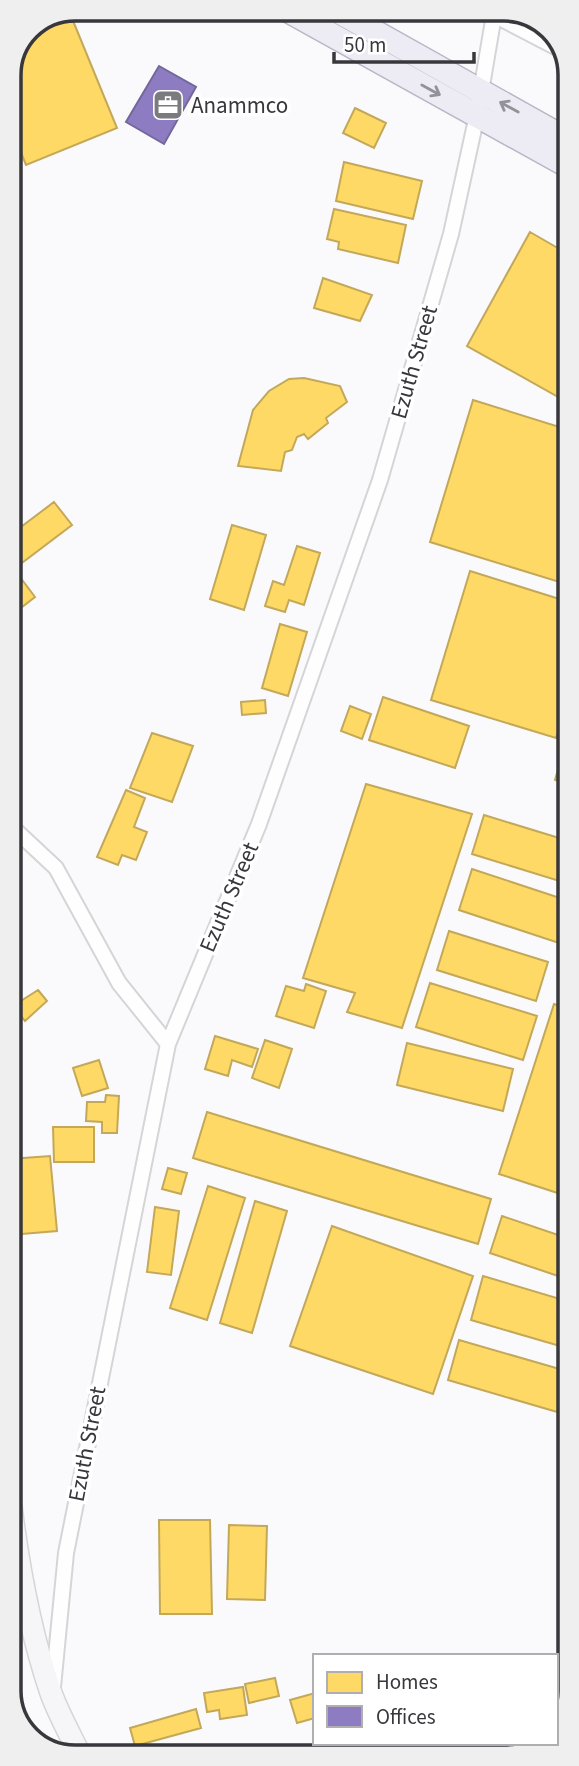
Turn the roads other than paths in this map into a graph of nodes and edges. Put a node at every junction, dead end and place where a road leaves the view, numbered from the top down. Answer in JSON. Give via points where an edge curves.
{"nodes":[{"id":1,"x":307,"y":21,"type":"edge"},
{"id":2,"x":355,"y":21,"type":"edge"},
{"id":3,"x":493,"y":21,"type":"edge"},
{"id":4,"x":512,"y":22,"type":"edge"},
{"id":5,"x":547,"y":42,"type":"edge"},
{"id":6,"x":480,"y":91,"type":"junction"},
{"id":7,"x":477,"y":115,"type":"junction"},
{"id":8,"x":558,"y":134,"type":"edge"},
{"id":9,"x":558,"y":160,"type":"edge"},
{"id":10,"x":21,"y":835,"type":"edge"},
{"id":11,"x":168,"y":1044,"type":"junction"},
{"id":12,"x":21,"y":1582,"type":"edge"},
{"id":13,"x":52,"y":1695,"type":"junction"},
{"id":14,"x":75,"y":1745,"type":"edge"}],
"edges":[{"from":1,"to":7,"type":"main road","one_way":true},
{"from":2,"to":6,"type":"main road"},
{"from":3,"to":6,"type":"street","name":"Ezuth Street"},
{"from":4,"to":5,"type":"street"},
{"from":6,"to":7,"type":"street","name":"Ezuth Street"},
{"from":8,"to":6,"type":"main road","one_way":true},
{"from":7,"to":9,"type":"main road"},
{"from":7,"to":11,"type":"street","name":"Ezuth Street","via":[[451,234],[380,480],[259,824]]},
{"from":10,"to":11,"type":"street","via":[[56,868],[119,983]]},
{"from":11,"to":13,"type":"street","name":"Ezuth Street","via":[[66,1553]]},
{"from":12,"to":13,"type":"main road"},
{"from":13,"to":14,"type":"main road"}]}
